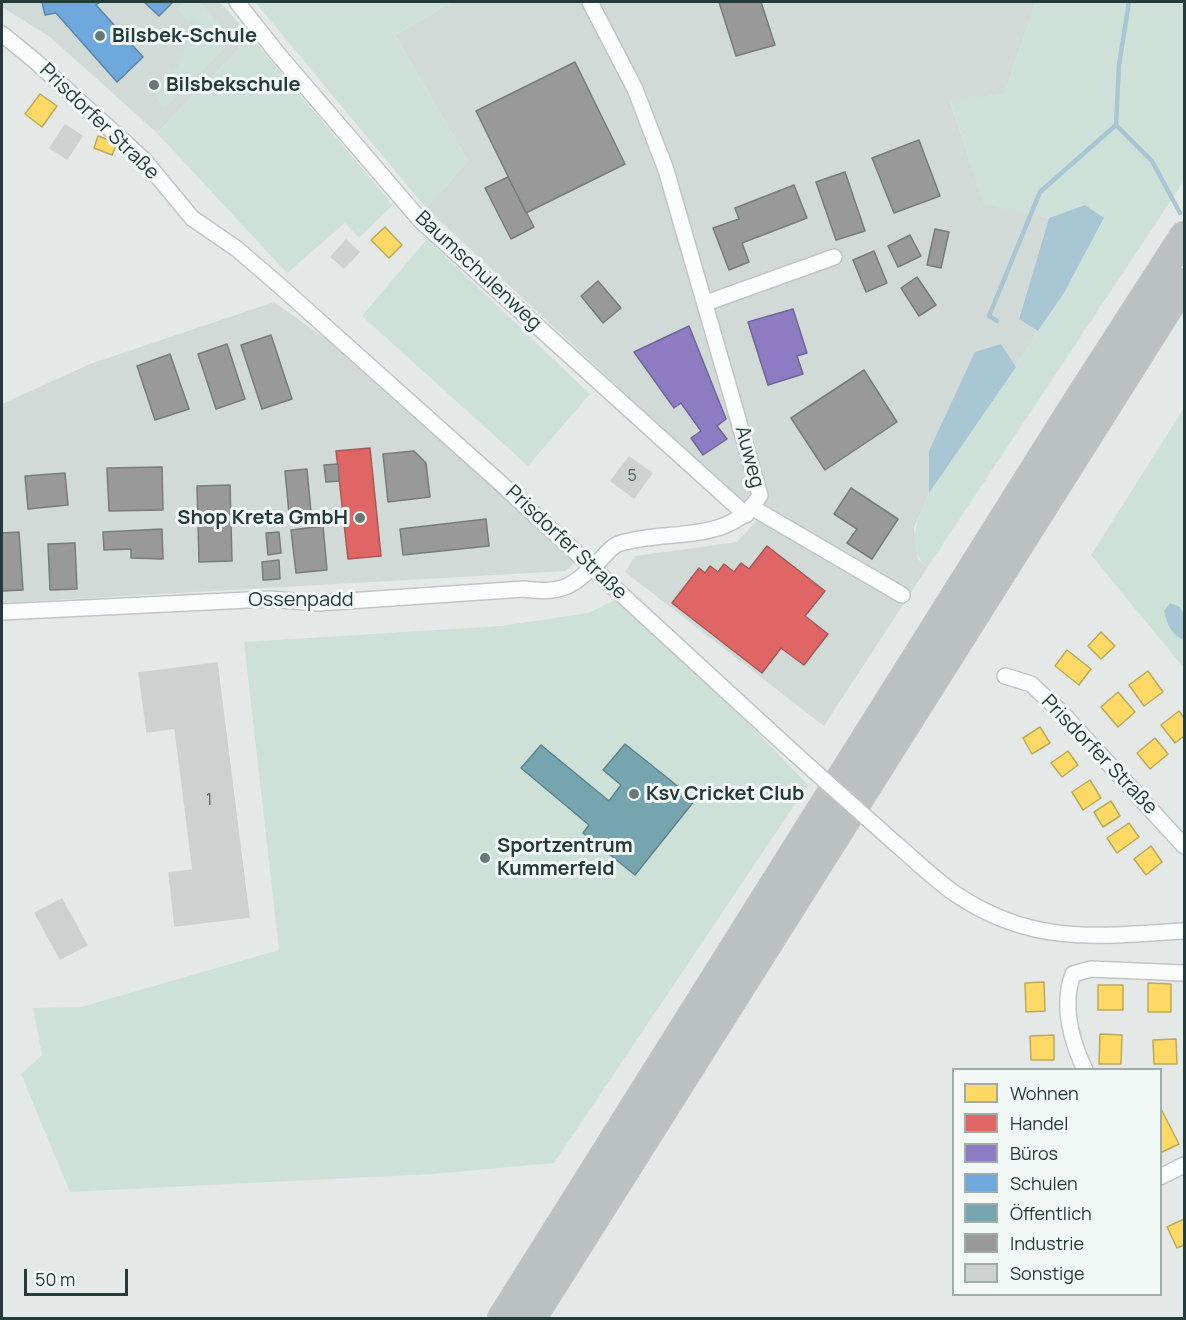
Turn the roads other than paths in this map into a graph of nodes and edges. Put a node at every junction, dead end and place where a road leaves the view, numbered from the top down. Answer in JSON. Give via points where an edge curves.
{"nodes":[{"id":1,"x":237,"y":2,"type":"edge"},
{"id":2,"x":590,"y":2,"type":"edge"},
{"id":3,"x":2,"y":34,"type":"edge"},
{"id":4,"x":1185,"y":236,"type":"edge"},
{"id":5,"x":834,"y":257,"type":"dead end"},
{"id":6,"x":1185,"y":283,"type":"edge"},
{"id":7,"x":706,"y":303,"type":"junction"},
{"id":8,"x":749,"y":512,"type":"junction"},
{"id":9,"x":592,"y":568,"type":"junction"},
{"id":10,"x":902,"y":594,"type":"dead end"},
{"id":11,"x":2,"y":612,"type":"edge"},
{"id":12,"x":1005,"y":676,"type":"dead end"},
{"id":13,"x":1185,"y":846,"type":"edge"},
{"id":14,"x":1185,"y":931,"type":"edge"},
{"id":15,"x":1185,"y":973,"type":"edge"},
{"id":16,"x":1084,"y":1068,"type":"edge"},
{"id":17,"x":1185,"y":1165,"type":"edge"},
{"id":18,"x":1162,"y":1176,"type":"edge"},
{"id":19,"x":502,"y":1318,"type":"edge"},
{"id":20,"x":532,"y":1318,"type":"edge"}],
"edges":[{"from":1,"to":8,"type":"street","name":"Baumschulenweg","via":[[421,221]]},
{"from":2,"to":7,"type":"street","name":"Auweg","via":[[635,89],[666,171]]},
{"from":3,"to":9,"type":"street","name":"Prisdorfer Straße","via":[[144,160],[192,218],[280,286]]},
{"from":4,"to":19,"type":"highway"},
{"from":5,"to":7,"type":"street"},
{"from":6,"to":20,"type":"highway"},
{"from":7,"to":8,"type":"street","name":"Auweg","via":[[760,495]]},
{"from":8,"to":9,"type":"street","name":"Auweg","via":[[729,526],[616,544]]},
{"from":8,"to":10,"type":"street","name":"Baumschulenweg"},
{"from":9,"to":11,"type":"street","name":"Ossenpadd","via":[[581,579],[557,591],[525,589],[318,603],[269,599]]},
{"from":9,"to":14,"type":"street","name":"Prisdorfer Straße","bridge":true,"via":[[794,753],[956,894],[999,917],[1036,930],[1080,937]]},
{"from":12,"to":13,"type":"street","name":"Prisdorfer Straße","via":[[1031,684],[1063,714]]},
{"from":15,"to":16,"type":"street","via":[[1091,969],[1073,974],[1066,992],[1073,1045]]},
{"from":17,"to":18,"type":"street"}]}
